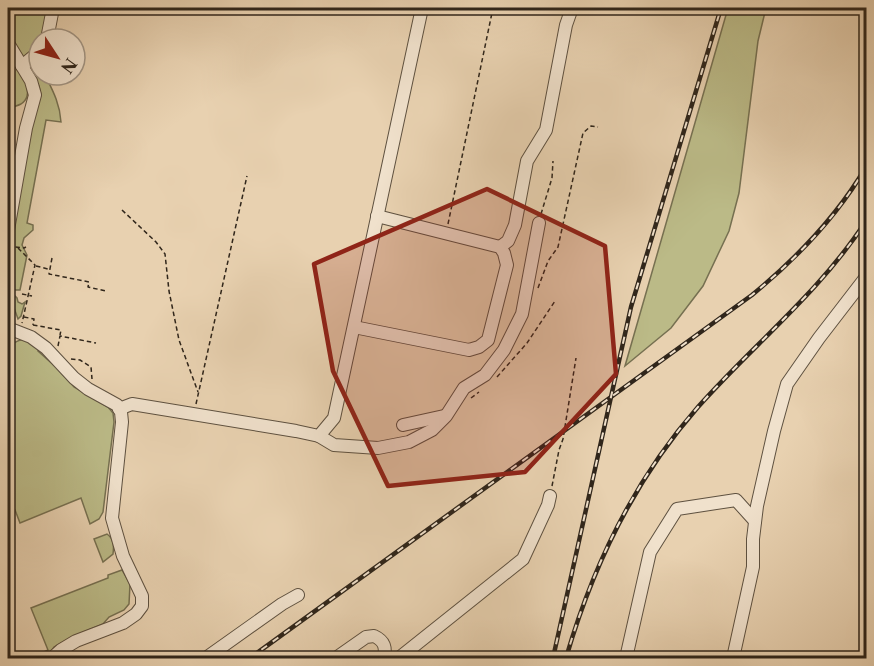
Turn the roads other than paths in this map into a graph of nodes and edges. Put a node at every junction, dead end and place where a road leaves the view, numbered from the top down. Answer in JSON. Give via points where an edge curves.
{"nodes":[{"id":1,"x":53,"y":8,"type":"edge"},
{"id":2,"x":422,"y":8,"type":"edge"},
{"id":3,"x":572,"y":8,"type":"edge"},
{"id":4,"x":49,"y":27,"type":"edge"},
{"id":5,"x":8,"y":43,"type":"edge"},
{"id":6,"x":27,"y":62,"type":"edge"},
{"id":7,"x":22,"y":66,"type":"junction"},
{"id":8,"x":378,"y":216,"type":"junction"},
{"id":9,"x":539,"y":224,"type":"road end"},
{"id":10,"x":8,"y":230,"type":"edge"},
{"id":11,"x":500,"y":247,"type":"junction"},
{"id":12,"x":867,"y":277,"type":"edge"},
{"id":13,"x":354,"y":327,"type":"junction"},
{"id":14,"x":8,"y":328,"type":"edge"},
{"id":15,"x":119,"y":409,"type":"junction"},
{"id":16,"x":446,"y":416,"type":"junction"},
{"id":17,"x":417,"y":422,"type":"junction"},
{"id":18,"x":403,"y":425,"type":"dead end"},
{"id":19,"x":319,"y":436,"type":"junction"},
{"id":20,"x":420,"y":436,"type":"junction"},
{"id":21,"x":550,"y":496,"type":"road end"},
{"id":22,"x":755,"y":521,"type":"junction"},
{"id":23,"x":298,"y":595,"type":"dead end"},
{"id":24,"x":52,"y":658,"type":"edge"},
{"id":25,"x":206,"y":658,"type":"edge"},
{"id":26,"x":336,"y":658,"type":"edge"},
{"id":27,"x":384,"y":658,"type":"edge"},
{"id":28,"x":399,"y":658,"type":"edge"},
{"id":29,"x":626,"y":658,"type":"edge"},
{"id":30,"x":733,"y":658,"type":"edge"}],
"edges":[{"from":1,"to":4,"type":"lane"},
{"from":2,"to":8,"type":"lane"},
{"from":3,"to":11,"type":"lane","via":[[546,130],[527,160],[515,225]]},
{"from":5,"to":7,"type":"lane"},
{"from":6,"to":7,"type":"lane"},
{"from":7,"to":10,"type":"lane","via":[[35,95]]},
{"from":8,"to":11,"type":"lane"},
{"from":8,"to":13,"type":"lane"},
{"from":9,"to":16,"type":"lane","via":[[522,314],[504,350],[485,375],[464,388]]},
{"from":11,"to":13,"type":"lane","via":[[507,265],[488,340],[479,347],[469,350]]},
{"from":12,"to":22,"type":"lane","via":[[787,384]]},
{"from":13,"to":19,"type":"lane","via":[[334,418]]},
{"from":14,"to":15,"type":"lane","via":[[46,348],[74,378]]},
{"from":15,"to":19,"type":"lane","via":[[132,404]]},
{"from":15,"to":24,"type":"lane","via":[[122,422],[112,518],[123,556],[142,596],[142,606],[123,622],[76,641]]},
{"from":16,"to":17,"type":"lane"},
{"from":16,"to":20,"type":"lane"},
{"from":17,"to":18,"type":"lane"},
{"from":17,"to":20,"type":"lane"},
{"from":19,"to":20,"type":"lane","via":[[334,446],[378,448],[410,442]]},
{"from":21,"to":28,"type":"lane","via":[[523,559]]},
{"from":22,"to":29,"type":"lane","via":[[736,500],[677,508],[650,552]]},
{"from":22,"to":30,"type":"lane","via":[[753,567]]},
{"from":23,"to":25,"type":"lane"},
{"from":26,"to":27,"type":"lane","via":[[366,637],[374,636],[384,643]]}]}
